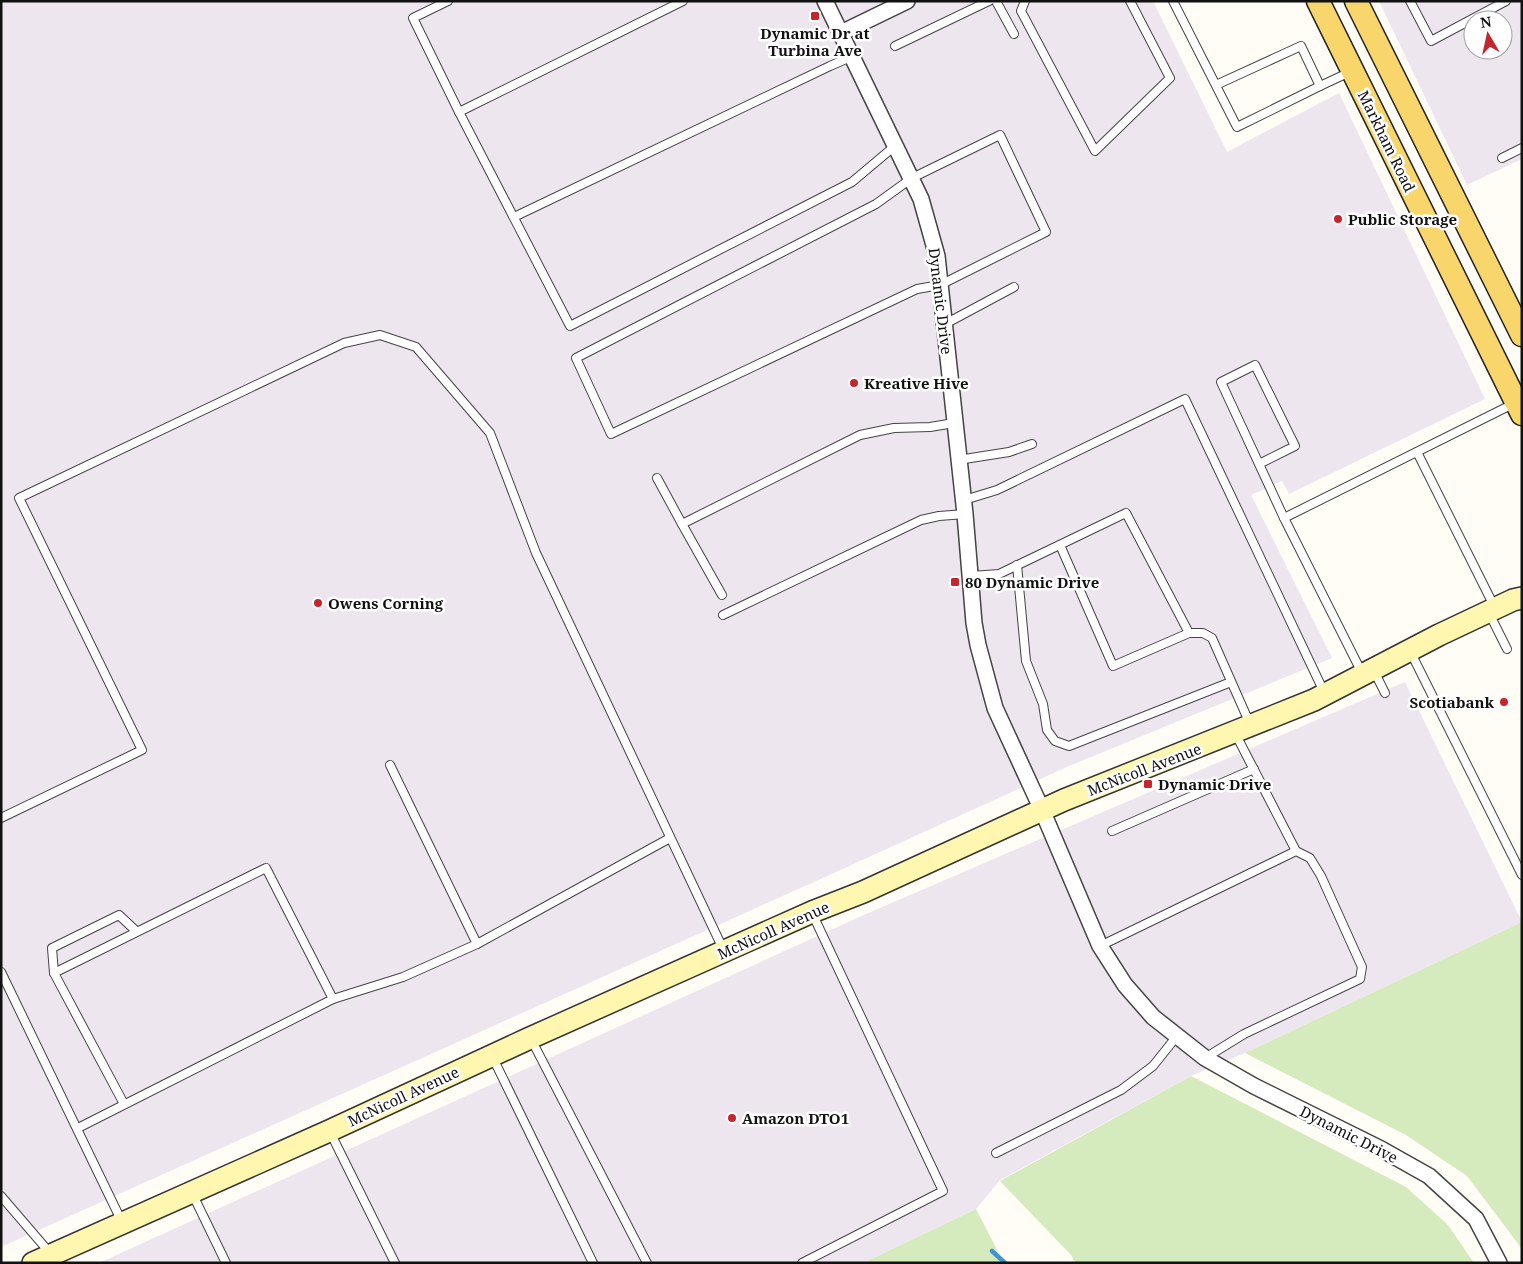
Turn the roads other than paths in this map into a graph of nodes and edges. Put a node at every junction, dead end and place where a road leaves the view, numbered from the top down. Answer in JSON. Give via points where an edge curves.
{"nodes":[{"id":1,"x":448,"y":1,"type":"edge"},
{"id":2,"x":682,"y":1,"type":"edge"},
{"id":3,"x":826,"y":1,"type":"edge"},
{"id":4,"x":907,"y":1,"type":"edge"},
{"id":5,"x":989,"y":1,"type":"edge"},
{"id":6,"x":996,"y":1,"type":"edge"},
{"id":7,"x":1025,"y":1,"type":"edge"},
{"id":8,"x":1130,"y":1,"type":"edge"},
{"id":9,"x":1173,"y":1,"type":"edge"},
{"id":10,"x":1318,"y":1,"type":"edge"},
{"id":11,"x":1356,"y":1,"type":"edge"},
{"id":12,"x":1410,"y":1,"type":"edge"},
{"id":13,"x":1506,"y":1,"type":"edge"},
{"id":14,"x":842,"y":33,"type":"junction"},
{"id":15,"x":1014,"y":34,"type":"dead end"},
{"id":16,"x":895,"y":46,"type":"dead end"},
{"id":17,"x":853,"y":56,"type":"junction"},
{"id":18,"x":1353,"y":71,"type":"junction"},
{"id":19,"x":1216,"y":85,"type":"junction"},
{"id":20,"x":1320,"y":86,"type":"junction"},
{"id":21,"x":459,"y":112,"type":"junction"},
{"id":22,"x":896,"y":145,"type":"junction"},
{"id":23,"x":1522,"y":148,"type":"edge"},
{"id":24,"x":1502,"y":158,"type":"dead end"},
{"id":25,"x":912,"y":178,"type":"junction"},
{"id":26,"x":514,"y":217,"type":"junction"},
{"id":27,"x":940,"y":285,"type":"junction"},
{"id":28,"x":1014,"y":287,"type":"dead end"},
{"id":29,"x":1519,"y":322,"type":"edge"},
{"id":30,"x":945,"y":324,"type":"junction"},
{"id":31,"x":1519,"y":408,"type":"edge"},
{"id":32,"x":954,"y":423,"type":"junction"},
{"id":33,"x":1032,"y":444,"type":"dead end"},
{"id":34,"x":1417,"y":452,"type":"junction"},
{"id":35,"x":958,"y":460,"type":"junction"},
{"id":36,"x":1259,"y":464,"type":"junction"},
{"id":37,"x":657,"y":478,"type":"dead end"},
{"id":38,"x":963,"y":505,"type":"junction"},
{"id":39,"x":1284,"y":518,"type":"junction"},
{"id":40,"x":682,"y":524,"type":"junction"},
{"id":41,"x":1060,"y":545,"type":"junction"},
{"id":42,"x":1016,"y":566,"type":"junction"},
{"id":43,"x":970,"y":576,"type":"junction"},
{"id":44,"x":722,"y":594,"type":"dead end"},
{"id":45,"x":1508,"y":601,"type":"edge"},
{"id":46,"x":723,"y":615,"type":"dead end"},
{"id":47,"x":1188,"y":633,"type":"junction"},
{"id":48,"x":1507,"y":649,"type":"dead end"},
{"id":49,"x":1410,"y":650,"type":"junction"},
{"id":50,"x":1368,"y":672,"type":"junction"},
{"id":51,"x":1231,"y":682,"type":"junction"},
{"id":52,"x":1385,"y":693,"type":"dead end"},
{"id":53,"x":1326,"y":694,"type":"junction"},
{"id":54,"x":1243,"y":730,"type":"junction"},
{"id":55,"x":390,"y":765,"type":"dead end"},
{"id":56,"x":1254,"y":769,"type":"junction"},
{"id":57,"x":1042,"y":810,"type":"junction"},
{"id":58,"x":1,"y":818,"type":"edge"},
{"id":59,"x":1112,"y":831,"type":"dead end"},
{"id":60,"x":670,"y":838,"type":"junction"},
{"id":61,"x":1296,"y":851,"type":"junction"},
{"id":62,"x":1522,"y":876,"type":"edge"},
{"id":63,"x":812,"y":912,"type":"junction"},
{"id":64,"x":136,"y":931,"type":"junction"},
{"id":65,"x":477,"y":944,"type":"junction"},
{"id":66,"x":1100,"y":946,"type":"junction"},
{"id":67,"x":724,"y":952,"type":"junction"},
{"id":68,"x":1,"y":972,"type":"edge"},
{"id":69,"x":54,"y":973,"type":"junction"},
{"id":70,"x":334,"y":999,"type":"junction"},
{"id":71,"x":1177,"y":1036,"type":"junction"},
{"id":72,"x":530,"y":1038,"type":"junction"},
{"id":73,"x":492,"y":1055,"type":"junction"},
{"id":74,"x":1206,"y":1058,"type":"junction"},
{"id":75,"x":124,"y":1104,"type":"junction"},
{"id":76,"x":78,"y":1128,"type":"junction"},
{"id":77,"x":329,"y":1131,"type":"junction"},
{"id":78,"x":996,"y":1153,"type":"dead end"},
{"id":79,"x":191,"y":1191,"type":"junction"},
{"id":80,"x":1,"y":1196,"type":"edge"},
{"id":81,"x":122,"y":1222,"type":"junction"},
{"id":82,"x":46,"y":1260,"type":"edge"},
{"id":83,"x":226,"y":1263,"type":"edge"},
{"id":84,"x":395,"y":1263,"type":"edge"},
{"id":85,"x":593,"y":1263,"type":"edge"},
{"id":86,"x":647,"y":1263,"type":"edge"},
{"id":87,"x":802,"y":1263,"type":"edge"},
{"id":88,"x":1499,"y":1263,"type":"edge"}],
"edges":[{"from":1,"to":21,"type":"lane","via":[[413,18]]},
{"from":2,"to":21,"type":"lane"},
{"from":3,"to":14,"type":"street","name":"Dynamic Drive"},
{"from":4,"to":14,"type":"street"},
{"from":5,"to":16,"type":"lane"},
{"from":6,"to":15,"type":"lane"},
{"from":7,"to":8,"type":"lane","via":[[1020,11],[1095,151],[1170,78]]},
{"from":9,"to":19,"type":"lane"},
{"from":10,"to":18,"type":"main road","name":"Markham Road"},
{"from":11,"to":29,"type":"main road"},
{"from":12,"to":13,"type":"lane","via":[[1431,41]]},
{"from":14,"to":17,"type":"street","name":"Dynamic Drive"},
{"from":17,"to":22,"type":"street","name":"Dynamic Drive"},
{"from":17,"to":26,"type":"lane"},
{"from":18,"to":20,"type":"lane"},
{"from":18,"to":31,"type":"main road","name":"Markham Road"},
{"from":19,"to":20,"type":"lane","via":[[1301,46]]},
{"from":19,"to":20,"type":"lane","via":[[1237,127]]},
{"from":21,"to":26,"type":"lane"},
{"from":22,"to":25,"type":"street","name":"Dynamic Drive"},
{"from":22,"to":26,"type":"lane","via":[[852,182],[570,326]]},
{"from":23,"to":24,"type":"lane"},
{"from":25,"to":27,"type":"street","name":"Dynamic Drive","via":[[938,256]]},
{"from":25,"to":27,"type":"lane","via":[[1000,135],[1046,232]]},
{"from":25,"to":27,"type":"lane","via":[[876,204],[576,358],[611,434],[916,289]]},
{"from":27,"to":30,"type":"street","name":"Dynamic Drive"},
{"from":28,"to":30,"type":"lane"},
{"from":30,"to":32,"type":"street","name":"Dynamic Drive"},
{"from":31,"to":34,"type":"lane"},
{"from":32,"to":35,"type":"street","name":"Dynamic Drive"},
{"from":32,"to":40,"type":"lane","via":[[894,428],[860,435]]},
{"from":33,"to":35,"type":"lane","via":[[1010,452]]},
{"from":34,"to":39,"type":"lane"},
{"from":34,"to":45,"type":"lane"},
{"from":35,"to":38,"type":"street","name":"Dynamic Drive"},
{"from":36,"to":36,"type":"lane","via":[[1221,382],[1255,365],[1295,446]]},
{"from":36,"to":39,"type":"lane"},
{"from":37,"to":40,"type":"lane"},
{"from":38,"to":43,"type":"street","name":"Dynamic Drive"},
{"from":38,"to":46,"type":"lane","via":[[921,520]]},
{"from":38,"to":53,"type":"lane","via":[[1185,399]]},
{"from":39,"to":50,"type":"lane"},
{"from":40,"to":44,"type":"lane"},
{"from":41,"to":42,"type":"lane"},
{"from":41,"to":47,"type":"lane","via":[[1126,513]]},
{"from":41,"to":47,"type":"lane","via":[[1113,666]]},
{"from":42,"to":43,"type":"lane","via":[[1000,574]]},
{"from":42,"to":51,"type":"lane","via":[[1026,661],[1043,704],[1047,730],[1055,741],[1069,746]]},
{"from":43,"to":57,"type":"street","name":"Dynamic Drive","via":[[978,645],[996,708]]},
{"from":45,"to":48,"type":"lane"},
{"from":45,"to":49,"type":"main road","name":"McNicoll Avenue"},
{"from":47,"to":51,"type":"lane","via":[[1203,633],[1212,638]]},
{"from":49,"to":50,"type":"main road","name":"McNicoll Avenue"},
{"from":49,"to":62,"type":"lane"},
{"from":50,"to":52,"type":"lane"},
{"from":50,"to":53,"type":"main road","name":"McNicoll Avenue"},
{"from":51,"to":54,"type":"lane"},
{"from":53,"to":54,"type":"main road","name":"McNicoll Avenue"},
{"from":54,"to":56,"type":"lane"},
{"from":54,"to":57,"type":"main road","name":"McNicoll Avenue"},
{"from":55,"to":65,"type":"lane"},
{"from":56,"to":59,"type":"lane"},
{"from":56,"to":61,"type":"lane"},
{"from":57,"to":63,"type":"main road","name":"McNicoll Avenue"},
{"from":57,"to":66,"type":"street","name":"Dynamic Drive"},
{"from":58,"to":60,"type":"lane","via":[[142,750],[19,498],[344,343],[380,335],[416,347],[490,433],[536,553]]},
{"from":60,"to":65,"type":"lane"},
{"from":60,"to":67,"type":"lane"},
{"from":61,"to":66,"type":"lane"},
{"from":61,"to":74,"type":"lane","via":[[1310,858],[1321,876],[1362,967],[1360,979],[1244,1034]]},
{"from":63,"to":67,"type":"main road","name":"McNicoll Avenue"},
{"from":63,"to":87,"type":"lane","via":[[943,1191]]},
{"from":64,"to":69,"type":"lane"},
{"from":64,"to":69,"type":"lane","via":[[119,915],[52,948]]},
{"from":64,"to":70,"type":"lane","via":[[266,868]]},
{"from":65,"to":70,"type":"lane","via":[[403,978]]},
{"from":66,"to":71,"type":"street","name":"Dynamic Drive","via":[[1125,985],[1153,1017]]},
{"from":67,"to":72,"type":"main road","name":"McNicoll Avenue"},
{"from":68,"to":76,"type":"lane"},
{"from":69,"to":75,"type":"lane"},
{"from":70,"to":75,"type":"lane"},
{"from":71,"to":74,"type":"street","name":"Dynamic Drive"},
{"from":71,"to":78,"type":"lane","via":[[1153,1066],[1121,1090]]},
{"from":72,"to":73,"type":"main road","name":"McNicoll Avenue"},
{"from":72,"to":86,"type":"lane"},
{"from":73,"to":77,"type":"main road","name":"McNicoll Avenue"},
{"from":73,"to":85,"type":"lane"},
{"from":74,"to":88,"type":"street","name":"Dynamic Drive","via":[[1430,1176],[1476,1219]]},
{"from":75,"to":76,"type":"lane"},
{"from":76,"to":81,"type":"lane"},
{"from":77,"to":79,"type":"main road","name":"McNicoll Avenue"},
{"from":77,"to":84,"type":"lane"},
{"from":79,"to":81,"type":"main road","name":"McNicoll Avenue"},
{"from":79,"to":83,"type":"lane"},
{"from":80,"to":82,"type":"lane"},
{"from":81,"to":82,"type":"main road","name":"McNicoll Avenue"}]}
